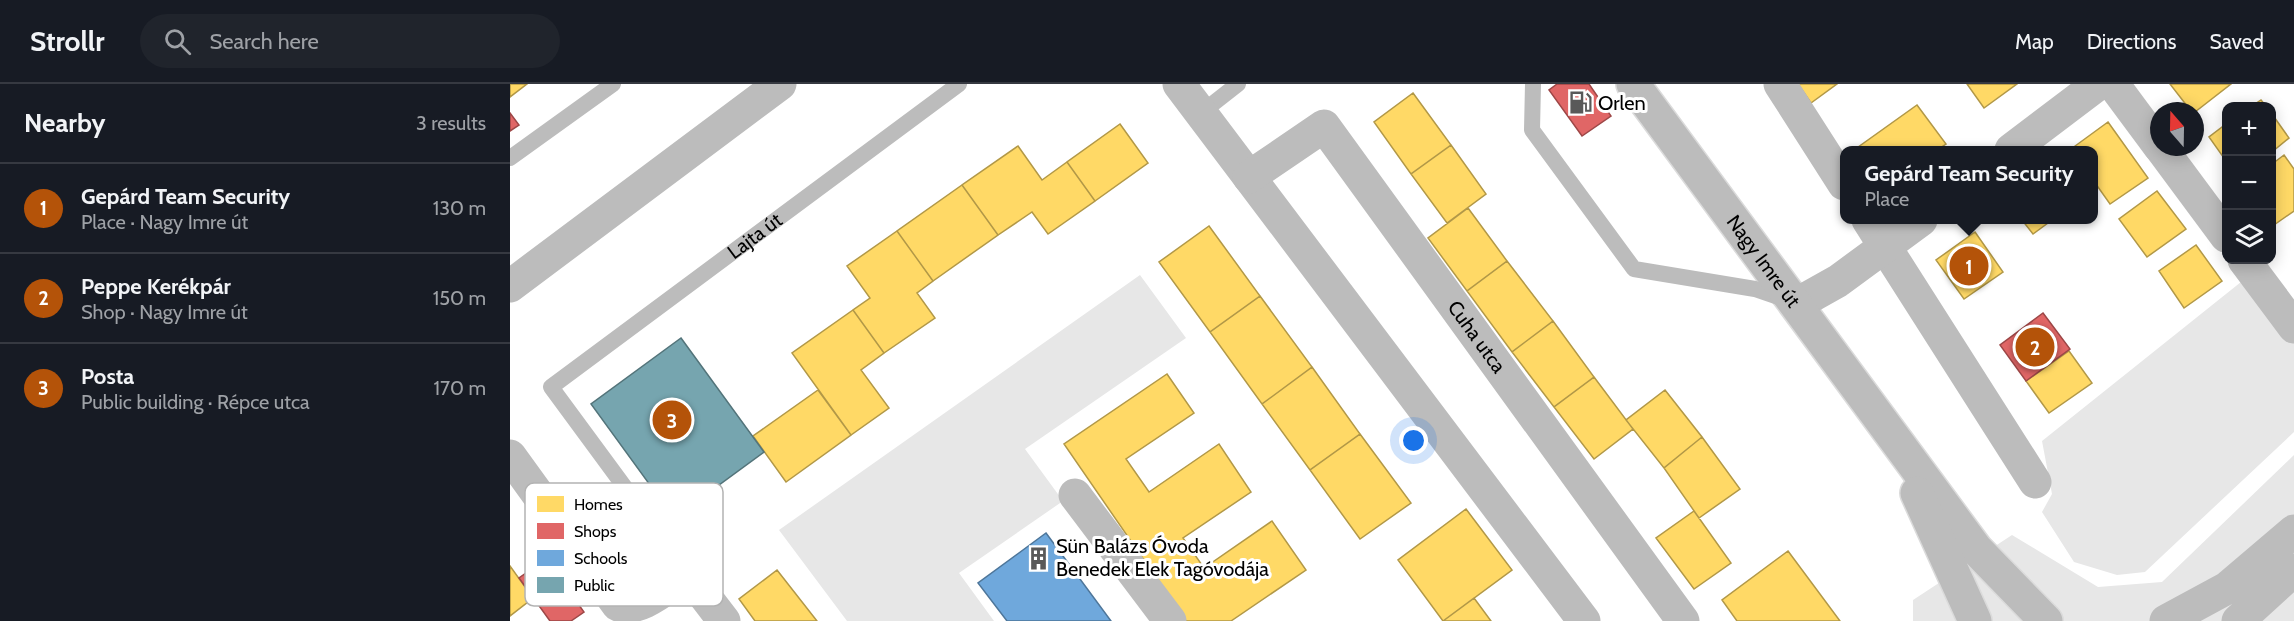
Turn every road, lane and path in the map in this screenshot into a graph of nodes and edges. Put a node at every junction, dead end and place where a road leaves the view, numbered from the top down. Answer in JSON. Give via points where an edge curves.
{"nodes":[{"id":1,"x":613,"y":84,"type":"edge"},
{"id":2,"x":780,"y":84,"type":"edge"},
{"id":3,"x":959,"y":84,"type":"edge"},
{"id":4,"x":1179,"y":84,"type":"edge"},
{"id":5,"x":1238,"y":84,"type":"edge"},
{"id":6,"x":1533,"y":84,"type":"edge"},
{"id":7,"x":1633,"y":84,"type":"edge"},
{"id":8,"x":1780,"y":84,"type":"edge"},
{"id":9,"x":2098,"y":84,"type":"edge"},
{"id":10,"x":2113,"y":84,"type":"edge"},
{"id":11,"x":1201,"y":113,"type":"junction"},
{"id":12,"x":2150,"y":134,"type":"edge"},
{"id":13,"x":2016,"y":146,"type":"edge"},
{"id":14,"x":2166,"y":156,"type":"edge"},
{"id":15,"x":510,"y":159,"type":"edge"},
{"id":16,"x":1840,"y":176,"type":"edge"},
{"id":17,"x":1249,"y":177,"type":"junction"},
{"id":18,"x":1871,"y":224,"type":"edge"},
{"id":19,"x":1915,"y":224,"type":"edge"},
{"id":20,"x":2222,"y":231,"type":"edge"},
{"id":21,"x":1885,"y":247,"type":"junction"},
{"id":22,"x":2247,"y":264,"type":"edge"},
{"id":23,"x":510,"y":286,"type":"edge"},
{"id":24,"x":1797,"y":304,"type":"junction"},
{"id":25,"x":2294,"y":327,"type":"edge"},
{"id":26,"x":1893,"y":440,"type":"junction"},
{"id":27,"x":510,"y":456,"type":"edge"},
{"id":28,"x":2035,"y":482,"type":"dead end"},
{"id":29,"x":529,"y":483,"type":"edge"},
{"id":30,"x":622,"y":483,"type":"edge"},
{"id":31,"x":1075,"y":495,"type":"dead end"},
{"id":32,"x":2294,"y":531,"type":"edge"},
{"id":33,"x":2294,"y":570,"type":"edge"},
{"id":34,"x":618,"y":606,"type":"edge"},
{"id":35,"x":713,"y":606,"type":"edge"},
{"id":36,"x":646,"y":613,"type":"edge"},
{"id":37,"x":724,"y":621,"type":"edge"},
{"id":38,"x":1170,"y":621,"type":"edge"},
{"id":39,"x":1584,"y":621,"type":"edge"},
{"id":40,"x":1683,"y":621,"type":"edge"},
{"id":41,"x":1975,"y":621,"type":"edge"},
{"id":42,"x":2046,"y":621,"type":"edge"},
{"id":43,"x":2166,"y":621,"type":"edge"},
{"id":44,"x":2238,"y":621,"type":"edge"}],
"edges":[{"from":1,"to":15,"type":"lane"},
{"from":2,"to":23,"type":"street"},
{"from":3,"to":30,"type":"lane","name":"Lajta út","via":[[551,387]]},
{"from":4,"to":11,"type":"street"},
{"from":5,"to":11,"type":"lane"},
{"from":6,"to":24,"type":"lane","via":[[1532,130],[1634,269],[1755,289]]},
{"from":7,"to":24,"type":"street","name":"Nagy Imre út"},
{"from":8,"to":16,"type":"street"},
{"from":9,"to":13,"type":"street"},
{"from":10,"to":12,"type":"street"},
{"from":11,"to":17,"type":"street"},
{"from":14,"to":20,"type":"street"},
{"from":17,"to":39,"type":"street"},
{"from":17,"to":40,"type":"street","name":"Cuha utca","via":[[1324,126]]},
{"from":18,"to":21,"type":"street"},
{"from":19,"to":21,"type":"street"},
{"from":21,"to":24,"type":"street"},
{"from":21,"to":28,"type":"street"},
{"from":22,"to":25,"type":"street"},
{"from":24,"to":26,"type":"street","name":"Nagy Imre út"},
{"from":26,"to":41,"type":"street","name":"Nagy Imre út"},
{"from":26,"to":42,"type":"street","name":"Nagy Imre út","via":[[1977,549]]},
{"from":27,"to":29,"type":"street"},
{"from":31,"to":38,"type":"street"},
{"from":32,"to":43,"type":"street","via":[[2227,588]]},
{"from":33,"to":44,"type":"street"},
{"from":34,"to":36,"type":"street"},
{"from":35,"to":37,"type":"street"}]}
